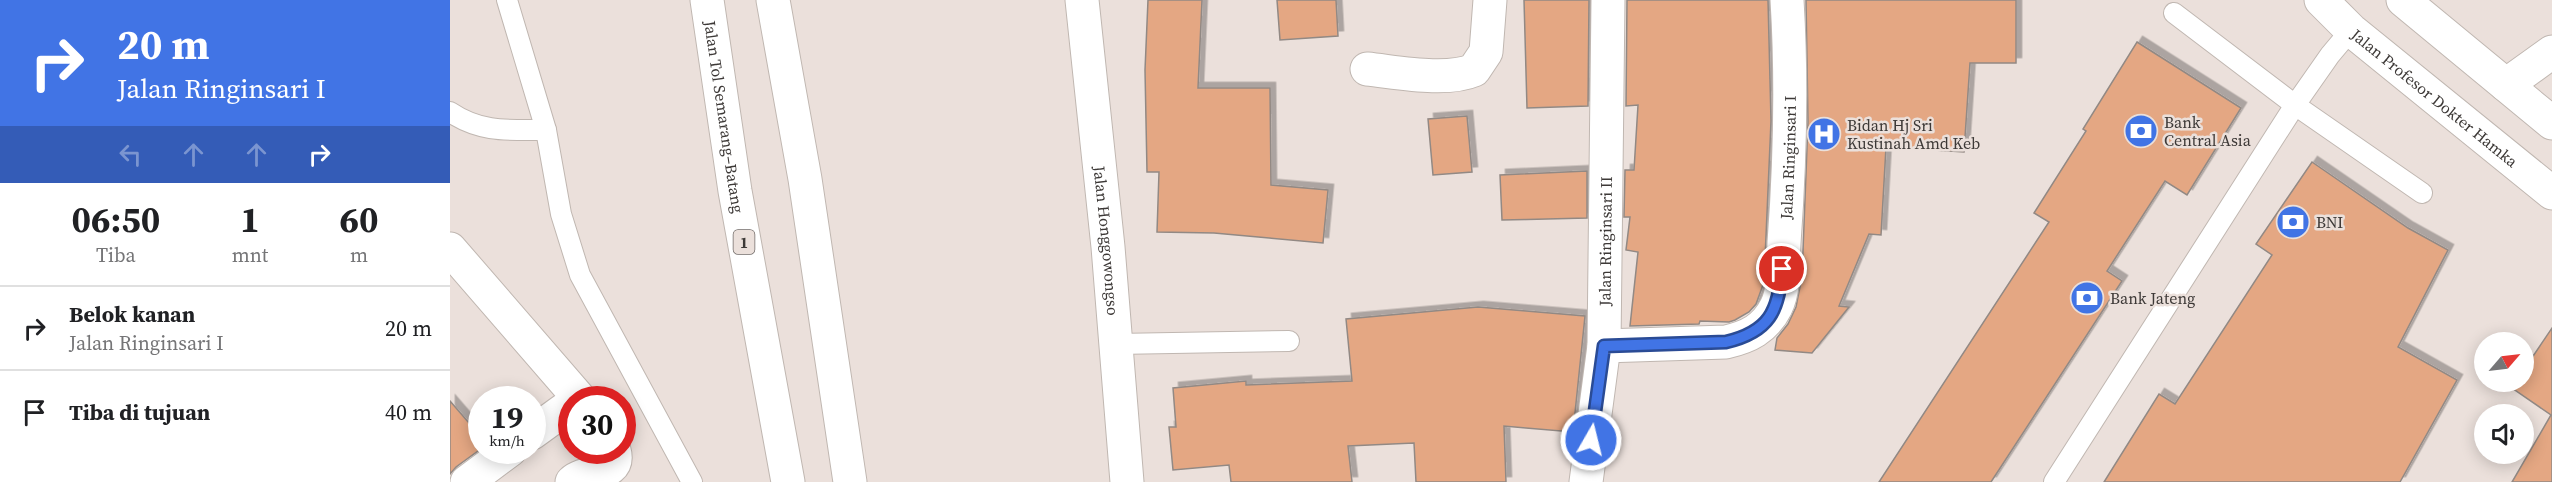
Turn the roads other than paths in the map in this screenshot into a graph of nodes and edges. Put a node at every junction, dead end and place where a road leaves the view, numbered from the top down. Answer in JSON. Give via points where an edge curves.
{"nodes":[{"id":1,"x":507,"y":0,"type":"edge"},
{"id":2,"x":707,"y":0,"type":"edge"},
{"id":3,"x":773,"y":0,"type":"edge"},
{"id":4,"x":1082,"y":0,"type":"edge"},
{"id":5,"x":1490,"y":0,"type":"edge"},
{"id":6,"x":1608,"y":0,"type":"edge"},
{"id":7,"x":1787,"y":0,"type":"edge"},
{"id":8,"x":2321,"y":0,"type":"edge"},
{"id":9,"x":2403,"y":0,"type":"edge"},
{"id":10,"x":2174,"y":13,"type":"dead end"},
{"id":11,"x":2351,"y":30,"type":"junction"},
{"id":12,"x":2552,"y":52,"type":"edge"},
{"id":13,"x":1367,"y":69,"type":"dead end"},
{"id":14,"x":2506,"y":85,"type":"junction"},
{"id":15,"x":2295,"y":105,"type":"junction"},
{"id":16,"x":450,"y":111,"type":"edge"},
{"id":17,"x":2552,"y":123,"type":"edge"},
{"id":18,"x":546,"y":130,"type":"junction"},
{"id":19,"x":2422,"y":193,"type":"dead end"},
{"id":20,"x":2552,"y":193,"type":"edge"},
{"id":21,"x":450,"y":249,"type":"edge"},
{"id":22,"x":1289,"y":341,"type":"dead end"},
{"id":23,"x":1116,"y":344,"type":"junction"},
{"id":24,"x":1604,"y":346,"type":"junction"},
{"id":25,"x":565,"y":386,"type":"edge"},
{"id":26,"x":491,"y":464,"type":"edge"},
{"id":27,"x":614,"y":464,"type":"edge"},
{"id":28,"x":467,"y":482,"type":"edge"},
{"id":29,"x":572,"y":482,"type":"edge"},
{"id":30,"x":692,"y":482,"type":"edge"},
{"id":31,"x":788,"y":482,"type":"edge"},
{"id":32,"x":850,"y":482,"type":"edge"},
{"id":33,"x":1127,"y":482,"type":"edge"},
{"id":34,"x":1586,"y":482,"type":"edge"},
{"id":35,"x":2054,"y":482,"type":"edge"}],
"edges":[{"from":1,"to":18,"type":"lane"},
{"from":2,"to":31,"type":"main road","name":"Jalan Tol Semarang–Batang","number":"1","via":[[735,191]]},
{"from":3,"to":32,"type":"main road","via":[[805,179]]},
{"from":4,"to":23,"type":"main road","name":"Jalan Honggowongso"},
{"from":5,"to":13,"type":"main road","via":[[1486,52],[1474,70],[1424,74]]},
{"from":6,"to":24,"type":"main road","name":"Jalan Ringinsari II"},
{"from":7,"to":24,"type":"main road","name":"Jalan Ringinsari I","via":[[1791,70],[1787,203],[1777,306],[1757,331],[1734,340]]},
{"from":8,"to":11,"type":"main road","name":"Jalan Profesor Dokter Hamka"},
{"from":9,"to":14,"type":"main road"},
{"from":10,"to":15,"type":"lane"},
{"from":11,"to":15,"type":"lane"},
{"from":11,"to":20,"type":"main road","name":"Jalan Profesor Dokter Hamka"},
{"from":12,"to":14,"type":"main road"},
{"from":14,"to":17,"type":"main road"},
{"from":15,"to":19,"type":"lane"},
{"from":15,"to":35,"type":"lane"},
{"from":16,"to":18,"type":"lane","via":[[467,123],[496,130]]},
{"from":18,"to":30,"type":"lane","via":[[561,214],[580,275]]},
{"from":21,"to":25,"type":"main road"},
{"from":22,"to":23,"type":"lane"},
{"from":23,"to":33,"type":"main road","name":"Jalan Honggowongso"},
{"from":24,"to":34,"type":"main road","name":"Jalan Ringinsari II"},
{"from":26,"to":28,"type":"main road"},
{"from":27,"to":29,"type":"main road","via":[[578,476]]}]}
